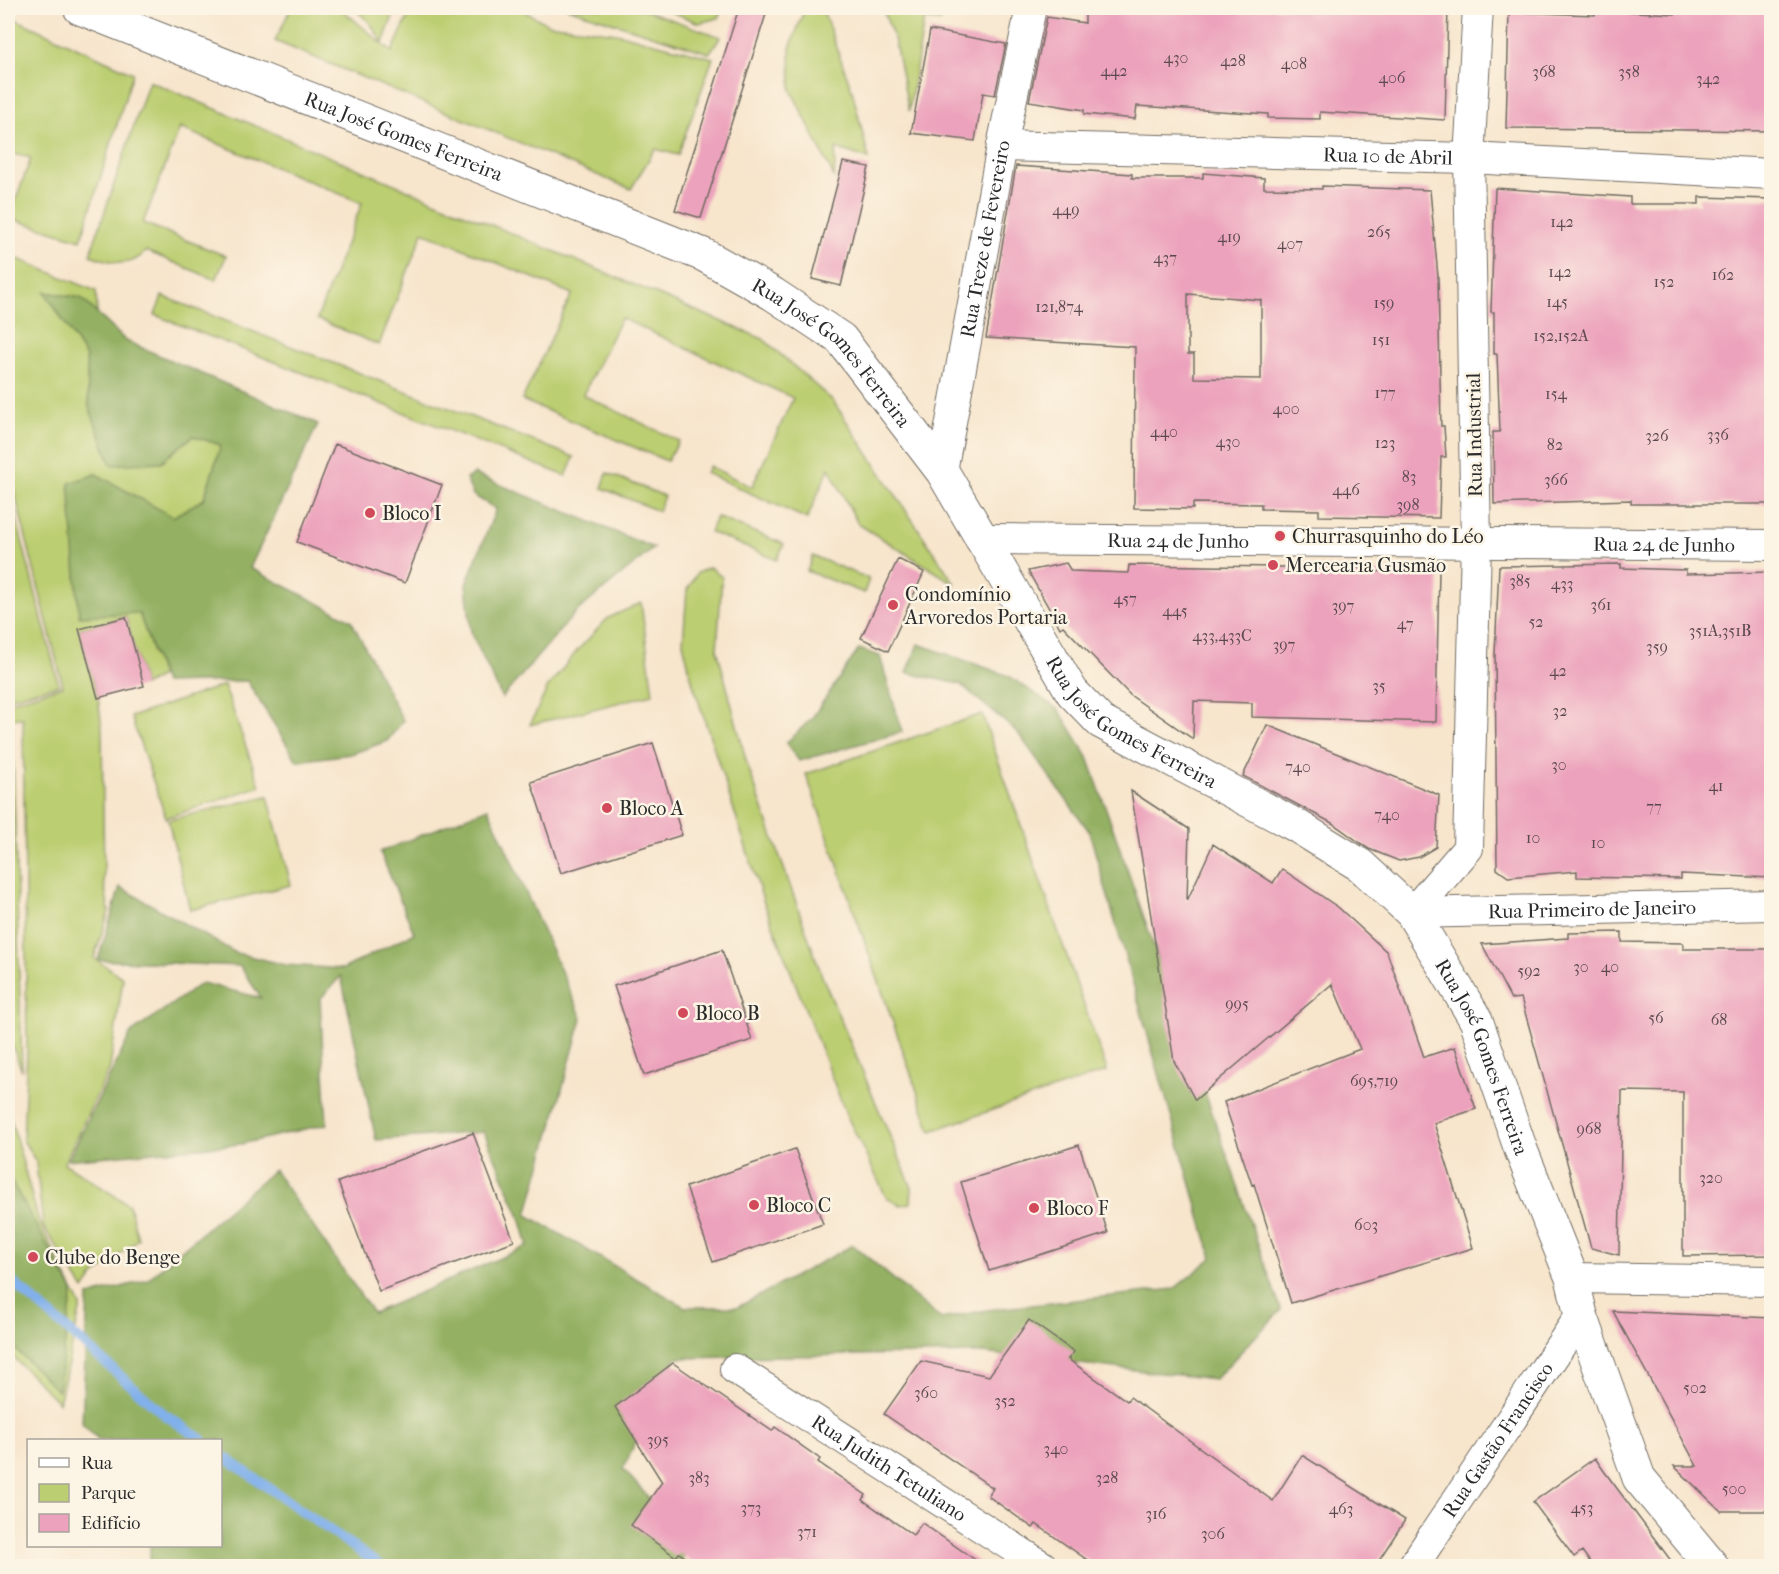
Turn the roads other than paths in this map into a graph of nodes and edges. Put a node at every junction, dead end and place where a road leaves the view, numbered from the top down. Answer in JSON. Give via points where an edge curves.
{"nodes":[{"id":1,"x":80,"y":8,"type":"edge"},
{"id":2,"x":1031,"y":8,"type":"edge"},
{"id":3,"x":1478,"y":8,"type":"edge"},
{"id":4,"x":1002,"y":146,"type":"junction"},
{"id":5,"x":1469,"y":158,"type":"junction"},
{"id":6,"x":1772,"y":174,"type":"edge"},
{"id":7,"x":942,"y":471,"type":"junction"},
{"id":8,"x":980,"y":539,"type":"junction"},
{"id":9,"x":1476,"y":543,"type":"junction"},
{"id":10,"x":1772,"y":545,"type":"edge"},
{"id":11,"x":1772,"y":905,"type":"edge"},
{"id":12,"x":1412,"y":913,"type":"junction"},
{"id":13,"x":1572,"y":1278,"type":"junction"},
{"id":14,"x":1772,"y":1281,"type":"edge"},
{"id":15,"x":1581,"y":1315,"type":"junction"},
{"id":16,"x":735,"y":1369,"type":"dead end"},
{"id":17,"x":1042,"y":1566,"type":"edge"},
{"id":18,"x":1413,"y":1566,"type":"edge"},
{"id":19,"x":1712,"y":1566,"type":"edge"}],
"edges":[{"from":1,"to":7,"type":"street","name":"Rua José Gomes Ferreira","via":[[704,255],[841,339]]},
{"from":2,"to":4,"type":"street","name":"Rua Treze de Fevereiro"},
{"from":3,"to":5,"type":"street","name":"Rua Industrial"},
{"from":4,"to":5,"type":"street","name":"Rua 10 de Abril"},
{"from":4,"to":7,"type":"street","name":"Rua Treze de Fevereiro"},
{"from":5,"to":6,"type":"street","name":"Rua 10 de Abril"},
{"from":5,"to":9,"type":"street","name":"Rua Industrial"},
{"from":7,"to":8,"type":"street","name":"Rua José Gomes Ferreira"},
{"from":8,"to":9,"type":"street","name":"Rua 24 de Junho"},
{"from":8,"to":12,"type":"street","name":"Rua José Gomes Ferreira","via":[[1072,692],[1101,722],[1297,826],[1360,865]]},
{"from":9,"to":10,"type":"street","name":"Rua 24 de Junho"},
{"from":9,"to":12,"type":"street","name":"Rua Industrial","via":[[1468,848]]},
{"from":11,"to":12,"type":"street","name":"Rua Primeiro de Janeiro"},
{"from":12,"to":13,"type":"street","name":"Rua José Gomes Ferreira","via":[[1476,1020],[1521,1150]]},
{"from":13,"to":14,"type":"street"},
{"from":13,"to":15,"type":"street","name":"Rua José Gomes Ferreira"},
{"from":15,"to":18,"type":"street","name":"Rua Gastão Francisco"},
{"from":15,"to":19,"type":"street","name":"Rua José Gomes Ferreira","via":[[1639,1478]]},
{"from":16,"to":17,"type":"street","name":"Rua Judith Tetuliano"}]}
